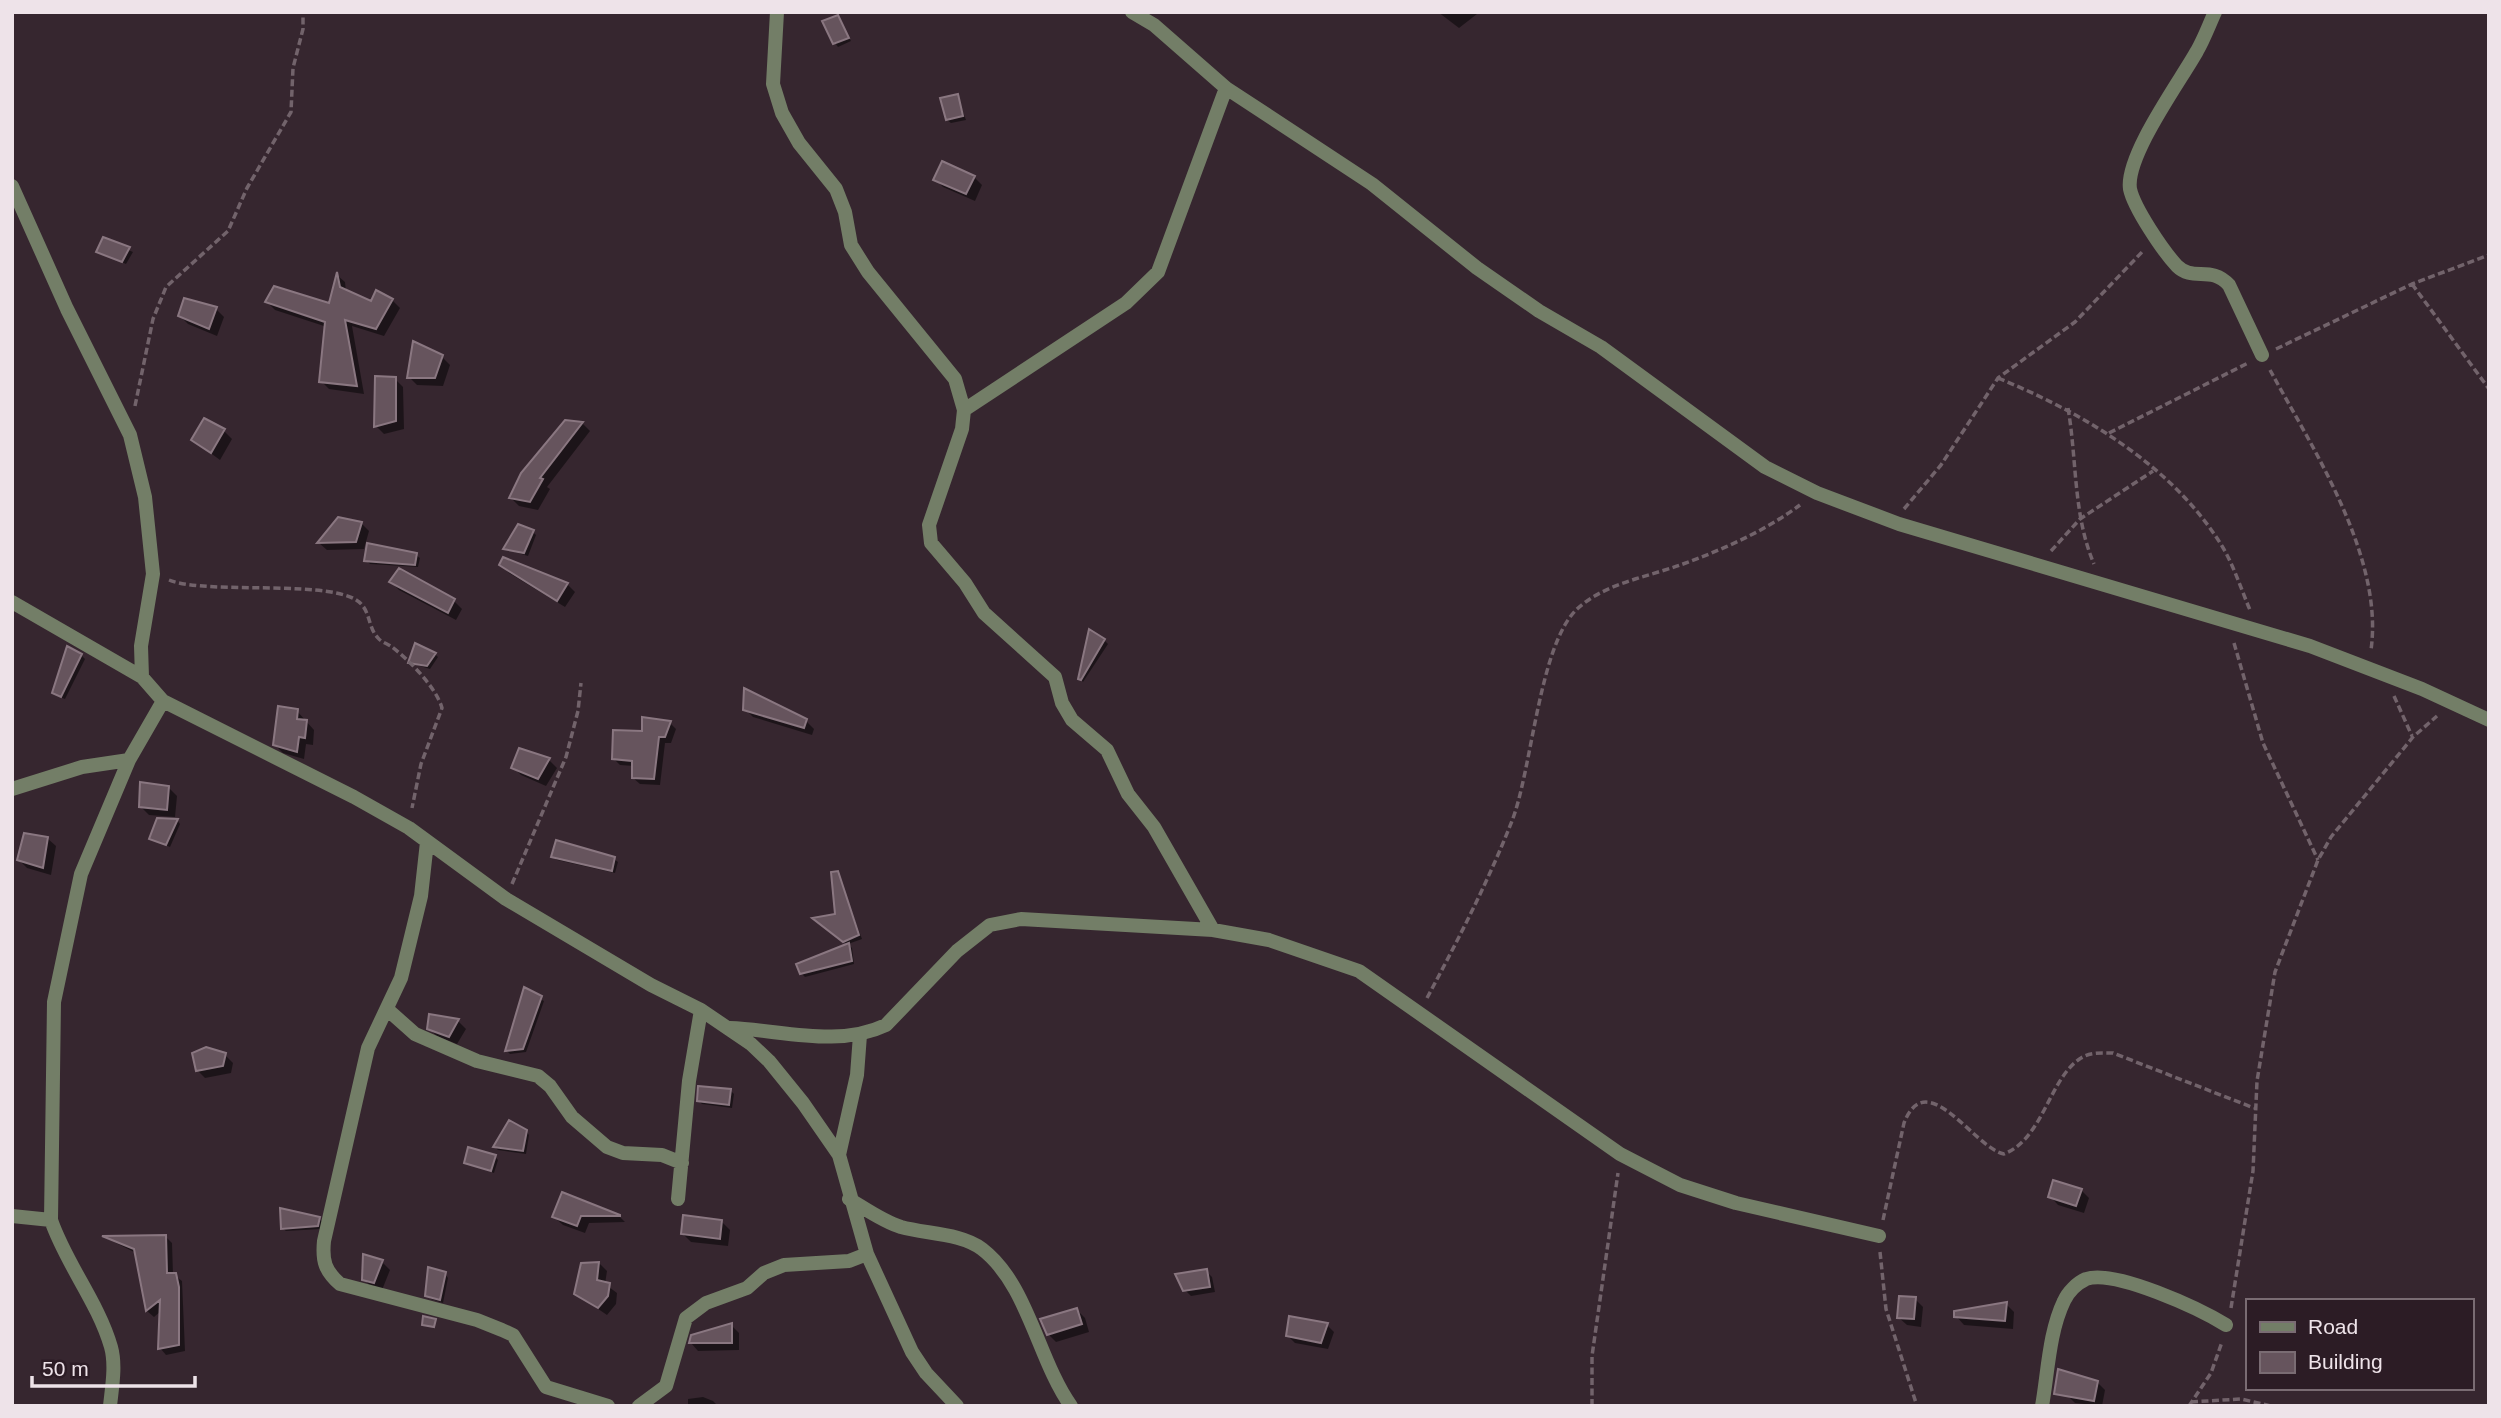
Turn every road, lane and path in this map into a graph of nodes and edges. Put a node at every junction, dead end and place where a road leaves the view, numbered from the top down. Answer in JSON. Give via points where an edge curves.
{"nodes":[{"id":1,"x":303,"y":12,"type":"edge"},
{"id":2,"x":777,"y":12,"type":"edge"},
{"id":3,"x":1132,"y":12,"type":"edge"},
{"id":4,"x":2215,"y":12,"type":"edge"},
{"id":5,"x":1226,"y":88,"type":"junction"},
{"id":6,"x":12,"y":186,"type":"edge"},
{"id":7,"x":2156,"y":237,"type":"junction"},
{"id":8,"x":2489,"y":255,"type":"edge"},
{"id":9,"x":2412,"y":284,"type":"junction"},
{"id":10,"x":2262,"y":355,"type":"junction"},
{"id":11,"x":1998,"y":378,"type":"junction"},
{"id":12,"x":2489,"y":389,"type":"edge"},
{"id":13,"x":2068,"y":408,"type":"junction"},
{"id":14,"x":964,"y":410,"type":"junction"},
{"id":15,"x":2109,"y":433,"type":"junction"},
{"id":16,"x":130,"y":435,"type":"junction"},
{"id":17,"x":2153,"y":471,"type":"junction"},
{"id":18,"x":1817,"y":493,"type":"junction"},
{"id":19,"x":2080,"y":519,"type":"junction"},
{"id":20,"x":1899,"y":524,"type":"junction"},
{"id":21,"x":2039,"y":567,"type":"junction"},
{"id":22,"x":153,"y":574,"type":"junction"},
{"id":23,"x":2107,"y":589,"type":"junction"},
{"id":24,"x":12,"y":601,"type":"edge"},
{"id":25,"x":2229,"y":621,"type":"junction"},
{"id":26,"x":2256,"y":628,"type":"junction"},
{"id":27,"x":2369,"y":668,"type":"junction"},
{"id":28,"x":2391,"y":676,"type":"junction"},
{"id":29,"x":142,"y":677,"type":"junction"},
{"id":30,"x":581,"y":683,"type":"dead end"},
{"id":31,"x":163,"y":701,"type":"junction"},
{"id":32,"x":2452,"y":704,"type":"junction"},
{"id":33,"x":2489,"y":720,"type":"edge"},
{"id":34,"x":2413,"y":737,"type":"junction"},
{"id":35,"x":129,"y":760,"type":"junction"},
{"id":36,"x":12,"y":789,"type":"edge"},
{"id":37,"x":409,"y":828,"type":"junction"},
{"id":38,"x":427,"y":842,"type":"junction"},
{"id":39,"x":2318,"y":860,"type":"junction"},
{"id":40,"x":506,"y":899,"type":"junction"},
{"id":41,"x":1213,"y":930,"type":"junction"},
{"id":42,"x":388,"y":1010,"type":"junction"},
{"id":43,"x":701,"y":1010,"type":"junction"},
{"id":44,"x":1419,"y":1012,"type":"junction"},
{"id":45,"x":730,"y":1028,"type":"junction"},
{"id":46,"x":860,"y":1035,"type":"junction"},
{"id":47,"x":2255,"y":1108,"type":"junction"},
{"id":48,"x":1620,"y":1154,"type":"junction"},
{"id":49,"x":839,"y":1155,"type":"junction"},
{"id":50,"x":682,"y":1163,"type":"junction"},
{"id":51,"x":678,"y":1199,"type":"dead end"},
{"id":52,"x":849,"y":1199,"type":"junction"},
{"id":53,"x":12,"y":1216,"type":"edge"},
{"id":54,"x":51,"y":1220,"type":"junction"},
{"id":55,"x":1880,"y":1236,"type":"junction"},
{"id":56,"x":867,"y":1254,"type":"junction"},
{"id":57,"x":2226,"y":1325,"type":"junction"},
{"id":58,"x":2190,"y":1404,"type":"edge"},
{"id":59,"x":110,"y":1406,"type":"edge"},
{"id":60,"x":608,"y":1406,"type":"edge"},
{"id":61,"x":639,"y":1406,"type":"edge"},
{"id":62,"x":957,"y":1406,"type":"edge"},
{"id":63,"x":1071,"y":1406,"type":"edge"},
{"id":64,"x":1592,"y":1406,"type":"edge"},
{"id":65,"x":1917,"y":1406,"type":"edge"},
{"id":66,"x":2042,"y":1406,"type":"edge"},
{"id":67,"x":2271,"y":1406,"type":"edge"}],
"edges":[{"from":1,"to":16,"type":"path","via":[[291,112],[228,231],[166,287],[153,319]]},
{"from":2,"to":14,"type":"street","via":[[773,83],[782,113],[799,143],[836,189],[851,244],[881,291],[955,379]]},
{"from":3,"to":5,"type":"street","via":[[1154,25]]},
{"from":4,"to":7,"type":"street","via":[[2197,51],[2163,102],[2130,182],[2130,191]]},
{"from":5,"to":14,"type":"street","via":[[1158,272],[1126,303]]},
{"from":5,"to":18,"type":"street","via":[[1372,184],[1477,268],[1601,347],[1737,449]]},
{"from":6,"to":16,"type":"street"},
{"from":7,"to":10,"type":"street","via":[[2187,273],[2221,276]]},
{"from":7,"to":11,"type":"path","via":[[2075,322]]},
{"from":8,"to":9,"type":"path"},
{"from":9,"to":10,"type":"path"},
{"from":9,"to":12,"type":"path"},
{"from":10,"to":15,"type":"path"},
{"from":10,"to":27,"type":"path","via":[[2337,495],[2356,544],[2370,589],[2374,628]]},
{"from":11,"to":13,"type":"path"},
{"from":11,"to":20,"type":"path","via":[[1931,478],[1906,504]]},
{"from":13,"to":15,"type":"path"},
{"from":13,"to":19,"type":"path"},
{"from":14,"to":41,"type":"street","via":[[962,429],[929,525],[931,543],[984,614],[1055,677],[1072,720],[1107,750],[1128,794],[1154,827]]},
{"from":15,"to":17,"type":"path"},
{"from":16,"to":22,"type":"street","via":[[145,497]]},
{"from":17,"to":19,"type":"path"},
{"from":17,"to":26,"type":"path","via":[[2186,499],[2223,548]]},
{"from":18,"to":20,"type":"street"},
{"from":18,"to":44,"type":"path","via":[[1774,524],[1682,565],[1591,598],[1574,611],[1549,666],[1513,819],[1465,927]]},
{"from":19,"to":21,"type":"path"},
{"from":19,"to":23,"type":"path"},
{"from":20,"to":21,"type":"street"},
{"from":21,"to":23,"type":"street"},
{"from":22,"to":29,"type":"street","via":[[141,646]]},
{"from":22,"to":37,"type":"path","via":[[226,589],[279,587],[331,593],[362,605],[378,638],[426,681],[442,708],[421,764]]},
{"from":23,"to":25,"type":"street"},
{"from":24,"to":29,"type":"street"},
{"from":25,"to":26,"type":"street"},
{"from":25,"to":39,"type":"path","via":[[2263,743]]},
{"from":26,"to":27,"type":"street"},
{"from":27,"to":28,"type":"street"},
{"from":28,"to":32,"type":"street"},
{"from":28,"to":34,"type":"path","via":[[2395,700]]},
{"from":29,"to":31,"type":"street"},
{"from":30,"to":40,"type":"path","via":[[566,757]]},
{"from":31,"to":35,"type":"street"},
{"from":31,"to":37,"type":"street"},
{"from":32,"to":33,"type":"street"},
{"from":32,"to":34,"type":"path"},
{"from":34,"to":39,"type":"path","via":[[2354,806]]},
{"from":35,"to":36,"type":"street","via":[[82,767]]},
{"from":35,"to":54,"type":"street","via":[[81,874],[54,1002]]},
{"from":37,"to":38,"type":"street"},
{"from":38,"to":40,"type":"street"},
{"from":38,"to":42,"type":"street","via":[[421,896],[401,978]]},
{"from":39,"to":47,"type":"path","via":[[2275,972]]},
{"from":40,"to":43,"type":"street"},
{"from":41,"to":44,"type":"street","via":[[1269,940],[1359,971]]},
{"from":41,"to":46,"type":"street","via":[[1021,919],[990,925],[957,951],[886,1025]]},
{"from":42,"to":50,"type":"street","via":[[415,1034],[477,1061],[538,1076],[572,1117],[607,1147],[623,1153],[662,1155]]},
{"from":42,"to":60,"type":"street","via":[[368,1048],[360,1082],[324,1241],[327,1273],[340,1284],[477,1320],[513,1335],[546,1387]]},
{"from":43,"to":45,"type":"street"},
{"from":43,"to":50,"type":"street"},
{"from":44,"to":48,"type":"street"},
{"from":45,"to":46,"type":"street","via":[[837,1039]]},
{"from":45,"to":49,"type":"street","via":[[769,1061]]},
{"from":46,"to":49,"type":"street","via":[[857,1075]]},
{"from":47,"to":55,"type":"path","via":[[2113,1053],[2081,1058],[2069,1069],[2023,1142],[2004,1154],[1981,1142],[1953,1113],[1924,1102],[1908,1113],[1904,1123]]},
{"from":47,"to":57,"type":"path","via":[[2253,1171],[2237,1287]]},
{"from":48,"to":55,"type":"street","via":[[1680,1185],[1736,1203]]},
{"from":48,"to":64,"type":"path","via":[[1592,1356]]},
{"from":49,"to":52,"type":"street"},
{"from":50,"to":51,"type":"street"},
{"from":52,"to":56,"type":"street"},
{"from":52,"to":63,"type":"street","via":[[897,1226],[963,1240],[982,1249],[1013,1287],[1056,1384]]},
{"from":53,"to":54,"type":"street"},
{"from":54,"to":59,"type":"street","via":[[111,1348]]},
{"from":55,"to":65,"type":"path","via":[[1886,1309]]},
{"from":56,"to":61,"type":"street","via":[[849,1261],[785,1265],[764,1273],[747,1288],[706,1303],[686,1318],[666,1386]]},
{"from":56,"to":62,"type":"street","via":[[912,1352]]},
{"from":57,"to":58,"type":"path","via":[[2211,1373]]},
{"from":57,"to":66,"type":"street","via":[[2161,1293],[2089,1278],[2064,1300]]},
{"from":58,"to":67,"type":"path","via":[[2241,1399]]}]}
